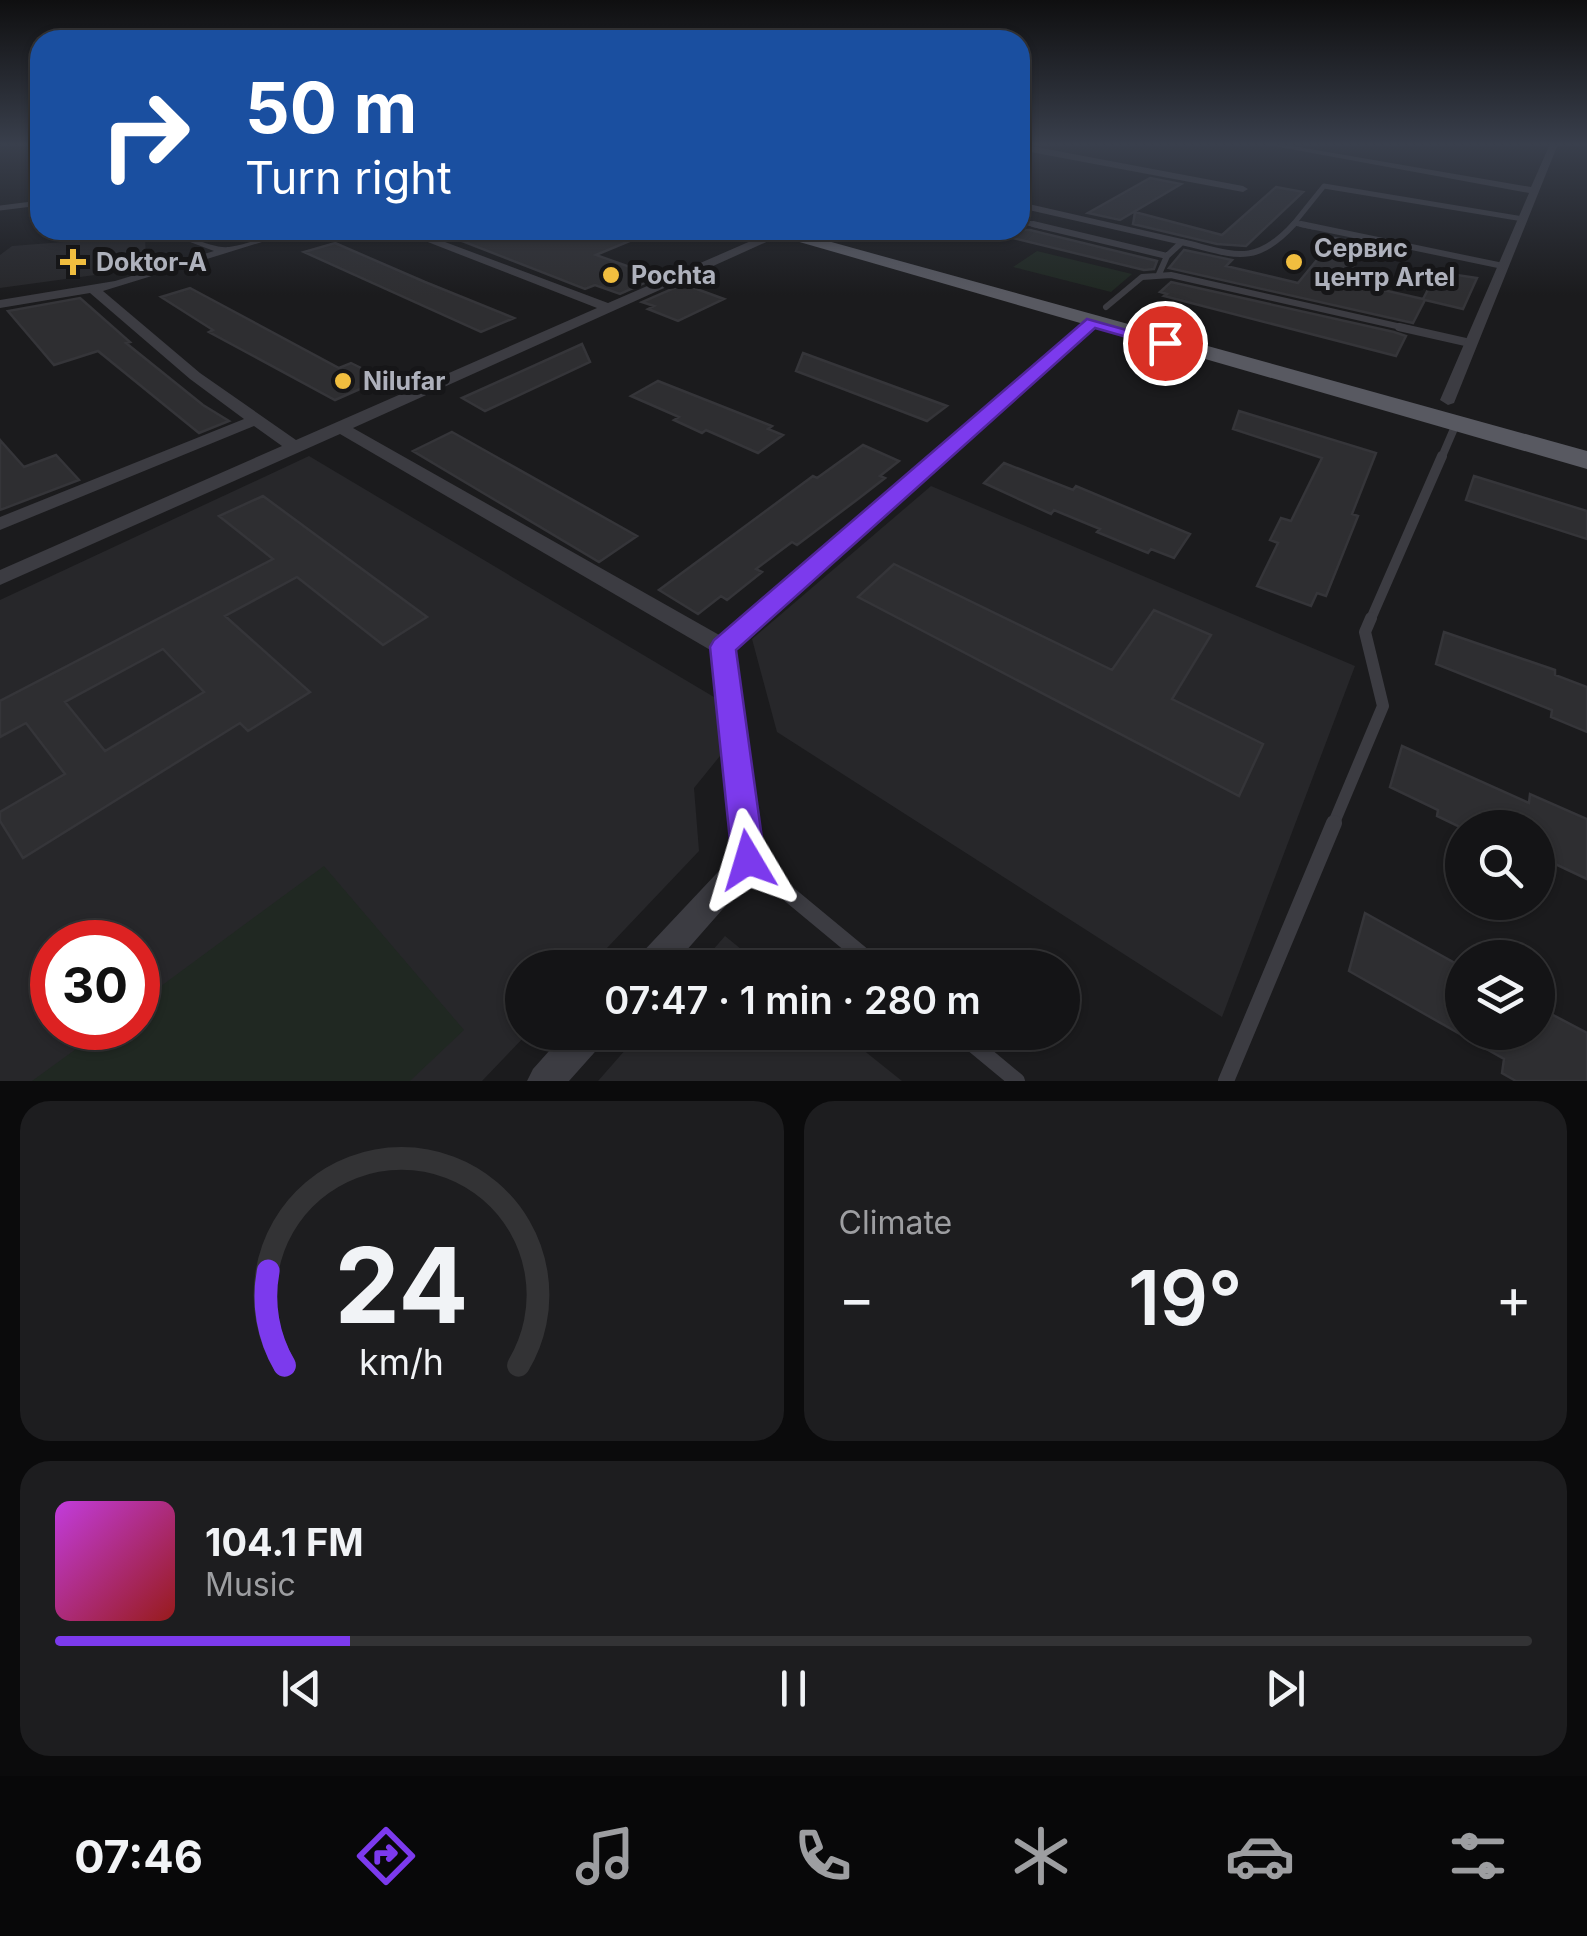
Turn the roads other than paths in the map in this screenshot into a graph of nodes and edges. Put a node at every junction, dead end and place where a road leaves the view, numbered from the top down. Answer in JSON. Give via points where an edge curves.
{"nodes":[{"id":1,"x":1317,"y":194,"type":"edge"},
{"id":2,"x":1375,"y":194,"type":"edge"},
{"id":3,"x":1534,"y":194,"type":"edge"},
{"id":4,"x":30,"y":204,"type":"edge"},
{"id":5,"x":1030,"y":206,"type":"edge"},
{"id":6,"x":0,"y":208,"type":"edge"},
{"id":7,"x":1523,"y":219,"type":"junction"},
{"id":8,"x":1030,"y":223,"type":"edge"},
{"id":9,"x":1295,"y":223,"type":"junction"},
{"id":10,"x":193,"y":240,"type":"edge"},
{"id":11,"x":261,"y":240,"type":"edge"},
{"id":12,"x":429,"y":240,"type":"edge"},
{"id":13,"x":755,"y":240,"type":"edge"},
{"id":14,"x":804,"y":240,"type":"edge"},
{"id":15,"x":855,"y":240,"type":"edge"},
{"id":16,"x":1182,"y":242,"type":"junction"},
{"id":17,"x":224,"y":251,"type":"junction"},
{"id":18,"x":1167,"y":256,"type":"junction"},
{"id":19,"x":1503,"y":266,"type":"junction"},
{"id":20,"x":1159,"y":274,"type":"junction"},
{"id":21,"x":93,"y":289,"type":"junction"},
{"id":22,"x":0,"y":304,"type":"edge"},
{"id":23,"x":608,"y":308,"type":"junction"},
{"id":24,"x":1099,"y":315,"type":"junction"},
{"id":25,"x":1470,"y":344,"type":"junction"},
{"id":26,"x":1448,"y":400,"type":"junction"},
{"id":27,"x":255,"y":420,"type":"junction"},
{"id":28,"x":1456,"y":424,"type":"junction"},
{"id":29,"x":340,"y":427,"type":"junction"},
{"id":30,"x":1587,"y":437,"type":"edge"},
{"id":31,"x":294,"y":448,"type":"junction"},
{"id":32,"x":1587,"y":460,"type":"edge"},
{"id":33,"x":0,"y":524,"type":"edge"},
{"id":34,"x":0,"y":578,"type":"edge"},
{"id":35,"x":723,"y":647,"type":"junction"},
{"id":36,"x":748,"y":860,"type":"junction"},
{"id":37,"x":666,"y":950,"type":"edge"},
{"id":38,"x":856,"y":950,"type":"edge"},
{"id":39,"x":573,"y":1050,"type":"edge"},
{"id":40,"x":980,"y":1050,"type":"edge"},
{"id":41,"x":545,"y":1081,"type":"edge"},
{"id":42,"x":1018,"y":1081,"type":"edge"},
{"id":43,"x":1226,"y":1081,"type":"edge"}],
"edges":[{"from":1,"to":9,"type":"lane"},
{"from":2,"to":7,"type":"lane"},
{"from":3,"to":7,"type":"street"},
{"from":4,"to":6,"type":"lane"},
{"from":5,"to":16,"type":"street"},
{"from":7,"to":19,"type":"street"},
{"from":8,"to":18,"type":"lane"},
{"from":9,"to":16,"type":"lane","via":[[1261,253]]},
{"from":9,"to":19,"type":"lane"},
{"from":10,"to":17,"type":"street"},
{"from":11,"to":17,"type":"street"},
{"from":12,"to":23,"type":"street"},
{"from":13,"to":23,"type":"street"},
{"from":14,"to":24,"type":"main road"},
{"from":15,"to":24,"type":"main road"},
{"from":16,"to":18,"type":"lane"},
{"from":17,"to":21,"type":"street"},
{"from":18,"to":20,"type":"lane"},
{"from":19,"to":25,"type":"street"},
{"from":20,"to":24,"type":"lane","via":[[1142,277]]},
{"from":20,"to":25,"type":"lane"},
{"from":21,"to":22,"type":"street"},
{"from":21,"to":27,"type":"street"},
{"from":23,"to":29,"type":"street"},
{"from":24,"to":26,"type":"main road"},
{"from":24,"to":28,"type":"main road"},
{"from":24,"to":35,"type":"street"},
{"from":25,"to":26,"type":"street"},
{"from":26,"to":30,"type":"main road"},
{"from":27,"to":31,"type":"street"},
{"from":27,"to":33,"type":"street"},
{"from":28,"to":32,"type":"main road"},
{"from":28,"to":43,"type":"lane","via":[[1365,632],[1384,706]]},
{"from":29,"to":31,"type":"street"},
{"from":29,"to":35,"type":"street"},
{"from":31,"to":34,"type":"street"},
{"from":35,"to":36,"type":"street"},
{"from":36,"to":37,"type":"street"},
{"from":36,"to":38,"type":"lane"},
{"from":39,"to":41,"type":"street"},
{"from":40,"to":42,"type":"lane"}]}
